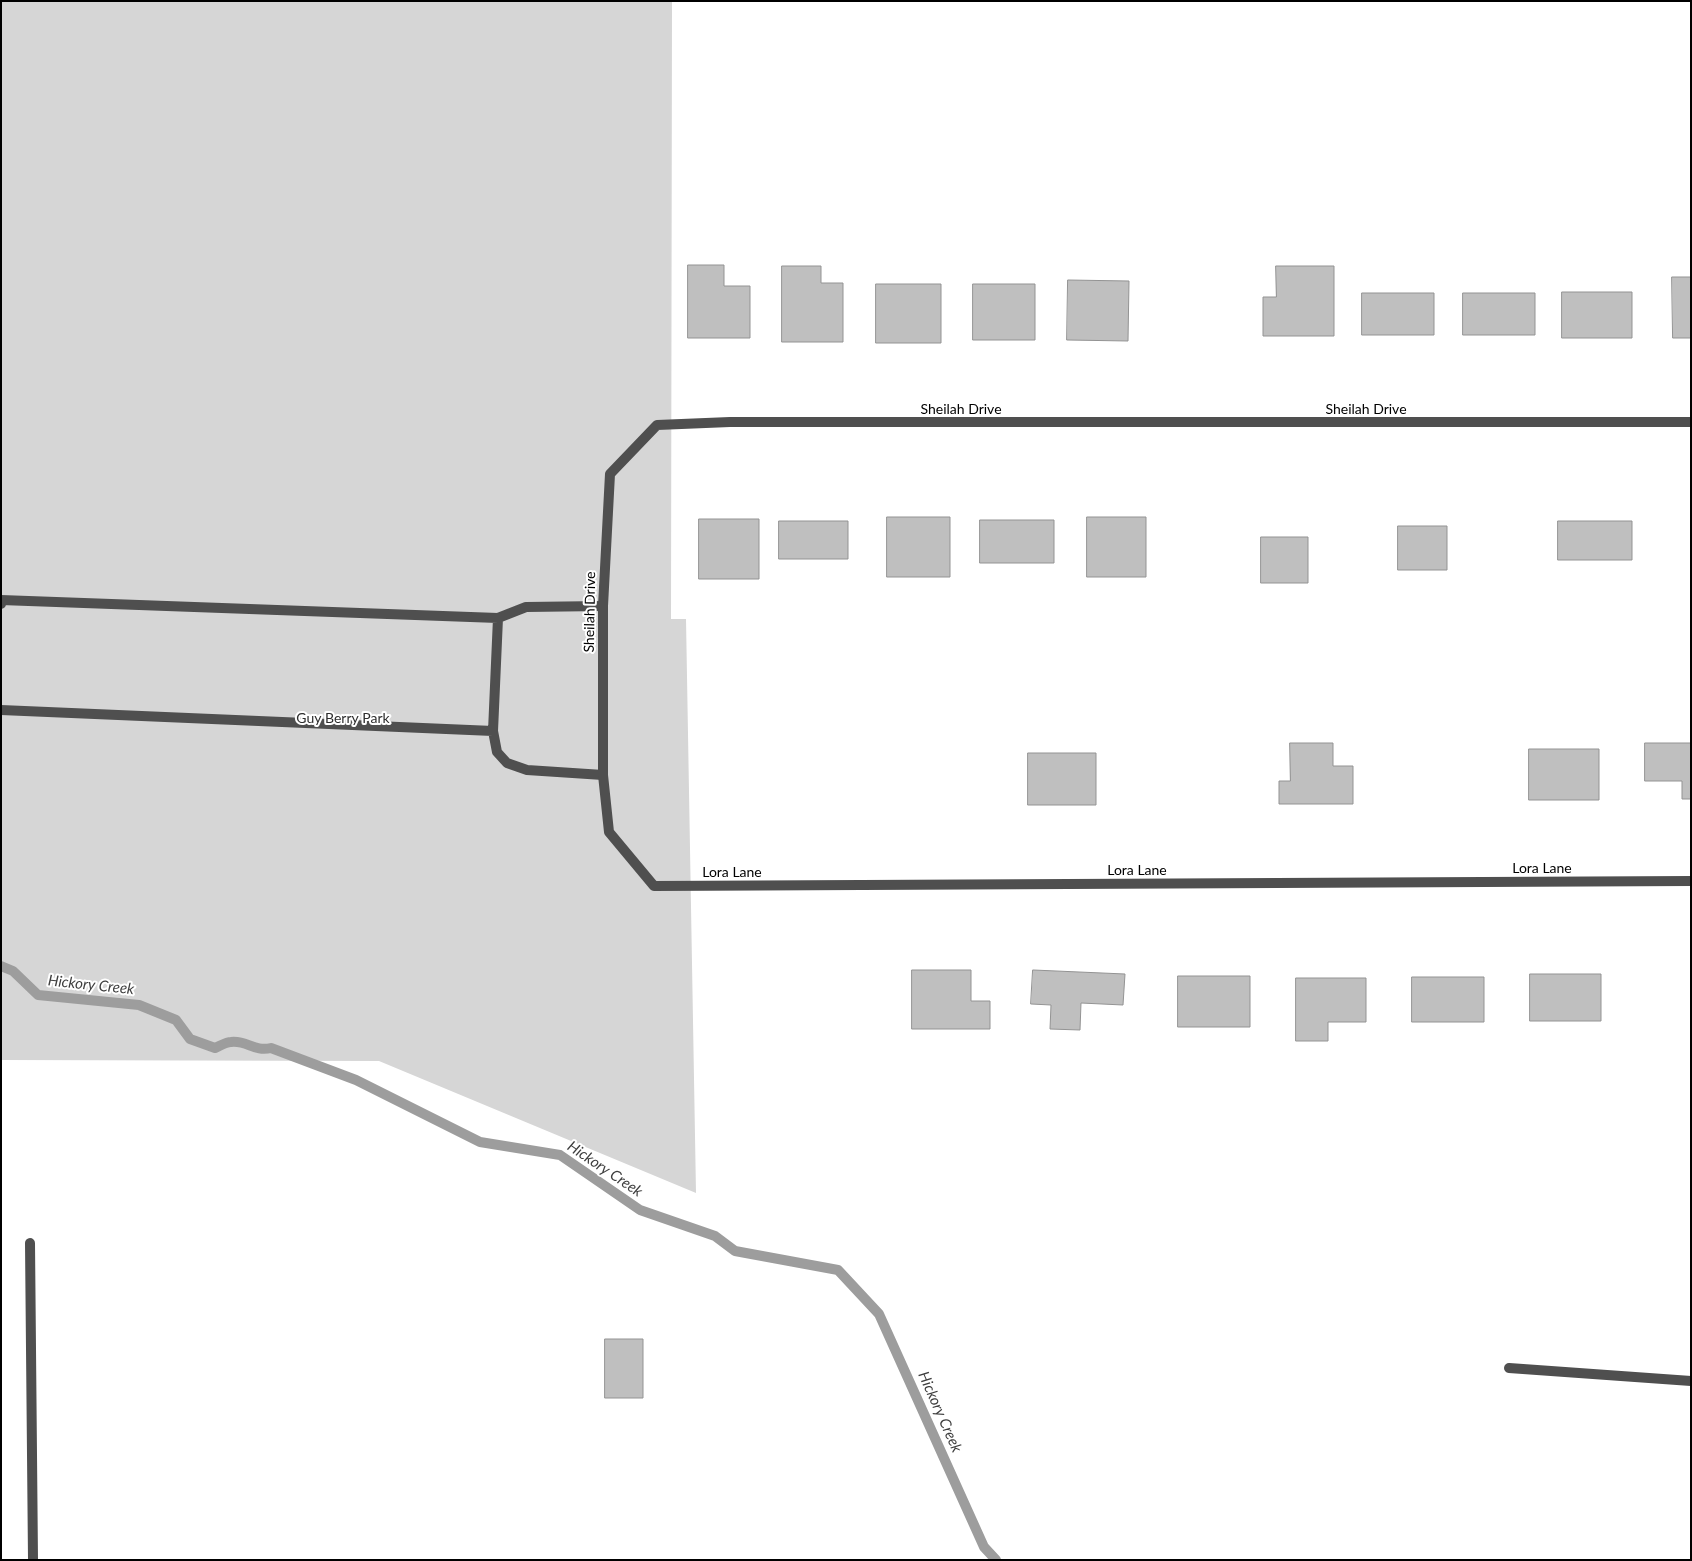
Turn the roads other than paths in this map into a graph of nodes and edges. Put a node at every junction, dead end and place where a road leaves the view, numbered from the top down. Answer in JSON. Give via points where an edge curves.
{"nodes":[{"id":1,"x":1691,"y":422,"type":"edge"},
{"id":2,"x":1,"y":604,"type":"edge"},
{"id":3,"x":603,"y":606,"type":"junction"},
{"id":4,"x":498,"y":618,"type":"junction"},
{"id":5,"x":1,"y":710,"type":"edge"},
{"id":6,"x":493,"y":731,"type":"junction"},
{"id":7,"x":603,"y":775,"type":"junction"},
{"id":8,"x":610,"y":832,"type":"joint"},
{"id":9,"x":1691,"y":881,"type":"edge"},
{"id":10,"x":30,"y":1243,"type":"dead end"},
{"id":11,"x":1509,"y":1368,"type":"dead end"},
{"id":12,"x":1691,"y":1381,"type":"edge"},
{"id":13,"x":33,"y":1560,"type":"edge"}],
"edges":[{"from":1,"to":3,"type":"street","name":"Sheilah Drive","via":[[730,422],[657,425],[610,474]]},
{"from":2,"to":4,"type":"street","via":[[1,600]]},
{"from":3,"to":4,"type":"street","via":[[526,607]]},
{"from":3,"to":7,"type":"street","name":"Sheilah Drive"},
{"from":4,"to":6,"type":"street"},
{"from":5,"to":6,"type":"street"},
{"from":6,"to":7,"type":"street","via":[[497,752],[507,763],[527,770]]},
{"from":7,"to":8,"type":"street","name":"Sheilah Drive"},
{"from":8,"to":9,"type":"street","name":"Lora Lane","via":[[654,886]]},
{"from":10,"to":13,"type":"street"},
{"from":11,"to":12,"type":"street"}]}
